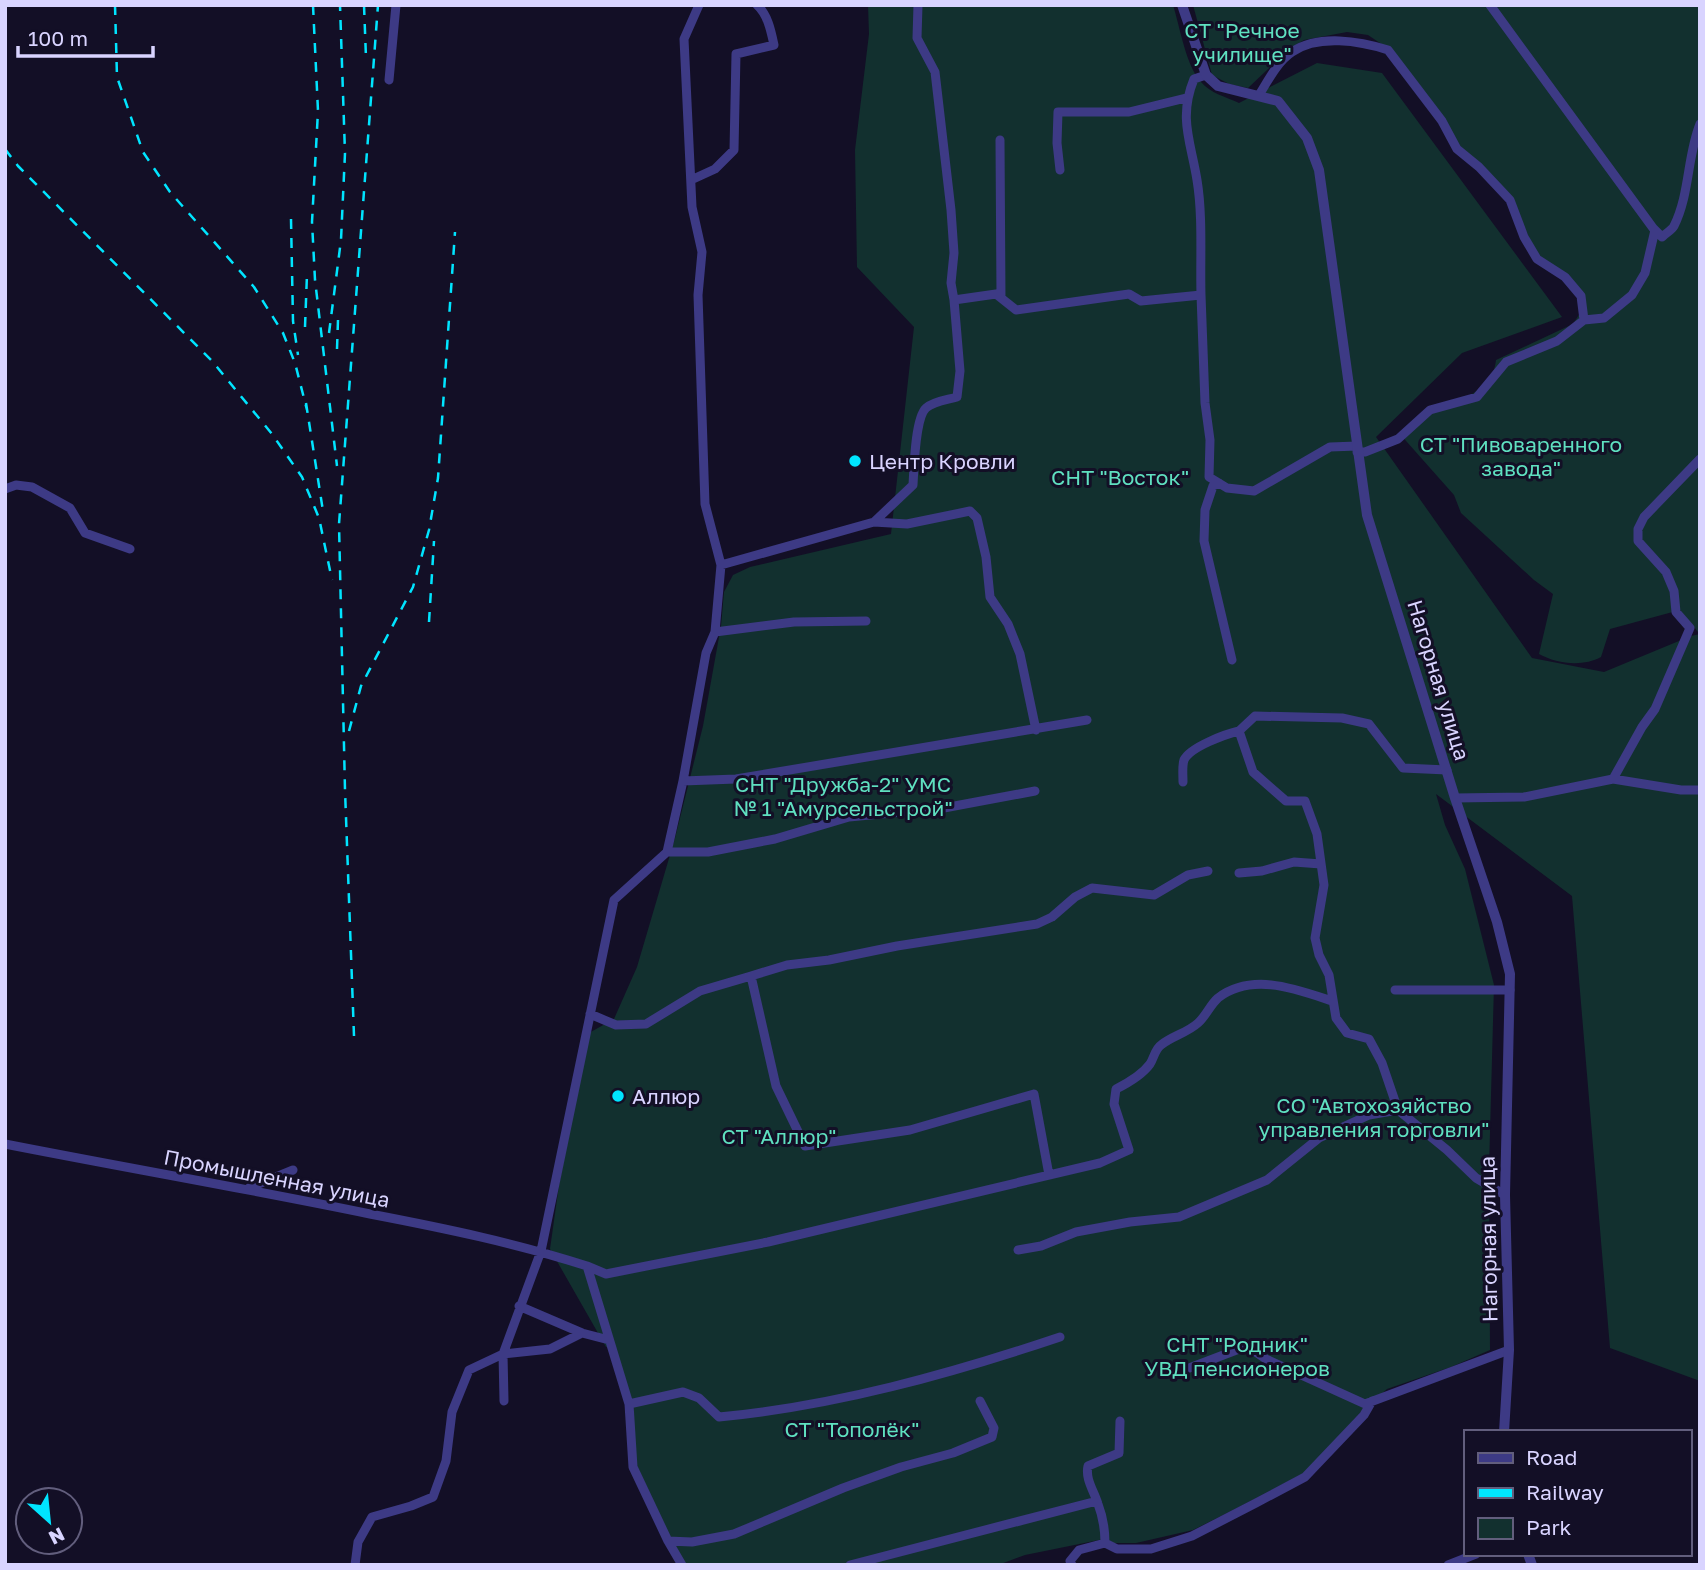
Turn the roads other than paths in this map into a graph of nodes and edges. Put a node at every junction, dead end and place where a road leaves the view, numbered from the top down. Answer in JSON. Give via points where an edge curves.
{"nodes":[{"id":1,"x":396,"y":5,"type":"edge"},
{"id":2,"x":699,"y":5,"type":"edge"},
{"id":3,"x":757,"y":5,"type":"edge"},
{"id":4,"x":918,"y":5,"type":"edge"},
{"id":5,"x":1182,"y":5,"type":"edge"},
{"id":6,"x":1490,"y":5,"type":"edge"},
{"id":7,"x":1206,"y":75,"type":"junction"},
{"id":8,"x":389,"y":80,"type":"dead end"},
{"id":9,"x":1259,"y":95,"type":"junction"},
{"id":10,"x":1186,"y":98,"type":"junction"},
{"id":11,"x":1700,"y":124,"type":"edge"},
{"id":12,"x":1000,"y":140,"type":"dead end"},
{"id":13,"x":1060,"y":170,"type":"dead end"},
{"id":14,"x":691,"y":180,"type":"junction"},
{"id":15,"x":1655,"y":230,"type":"junction"},
{"id":16,"x":1201,"y":296,"type":"junction"},
{"id":17,"x":1001,"y":298,"type":"junction"},
{"id":18,"x":954,"y":299,"type":"junction"},
{"id":19,"x":1584,"y":320,"type":"junction"},
{"id":20,"x":1357,"y":449,"type":"junction"},
{"id":21,"x":1700,"y":458,"type":"edge"},
{"id":22,"x":1219,"y":483,"type":"junction"},
{"id":23,"x":5,"y":489,"type":"edge"},
{"id":24,"x":873,"y":522,"type":"junction"},
{"id":25,"x":130,"y":550,"type":"dead end"},
{"id":26,"x":721,"y":565,"type":"junction"},
{"id":27,"x":866,"y":621,"type":"dead end"},
{"id":28,"x":1695,"y":626,"type":"edge"},
{"id":29,"x":715,"y":632,"type":"junction"},
{"id":30,"x":1232,"y":660,"type":"dead end"},
{"id":31,"x":1087,"y":720,"type":"dead end"},
{"id":32,"x":1036,"y":730,"type":"junction"},
{"id":33,"x":1239,"y":731,"type":"junction"},
{"id":34,"x":1447,"y":770,"type":"junction"},
{"id":35,"x":1613,"y":779,"type":"junction"},
{"id":36,"x":683,"y":781,"type":"junction"},
{"id":37,"x":1182,"y":782,"type":"dead end"},
{"id":38,"x":1700,"y":790,"type":"edge"},
{"id":39,"x":1034,"y":791,"type":"dead end"},
{"id":40,"x":1455,"y":798,"type":"junction"},
{"id":41,"x":667,"y":852,"type":"junction"},
{"id":42,"x":1321,"y":864,"type":"junction"},
{"id":43,"x":1208,"y":871,"type":"dead end"},
{"id":44,"x":1240,"y":873,"type":"dead end"},
{"id":45,"x":751,"y":976,"type":"junction"},
{"id":46,"x":1395,"y":990,"type":"dead end"},
{"id":47,"x":1510,"y":990,"type":"junction"},
{"id":48,"x":1332,"y":1001,"type":"junction"},
{"id":49,"x":590,"y":1014,"type":"junction"},
{"id":50,"x":1398,"y":1110,"type":"junction"},
{"id":51,"x":5,"y":1143,"type":"edge"},
{"id":52,"x":293,"y":1170,"type":"dead end"},
{"id":53,"x":1049,"y":1175,"type":"junction"},
{"id":54,"x":247,"y":1188,"type":"junction"},
{"id":55,"x":1505,"y":1195,"type":"junction"},
{"id":56,"x":1018,"y":1250,"type":"dead end"},
{"id":57,"x":541,"y":1251,"type":"junction"},
{"id":58,"x":587,"y":1266,"type":"junction"},
{"id":59,"x":519,"y":1306,"type":"junction"},
{"id":60,"x":582,"y":1333,"type":"junction"},
{"id":61,"x":1060,"y":1338,"type":"dead end"},
{"id":62,"x":609,"y":1339,"type":"junction"},
{"id":63,"x":1509,"y":1350,"type":"junction"},
{"id":64,"x":503,"y":1354,"type":"junction"},
{"id":65,"x":1184,"y":1370,"type":"dead end"},
{"id":66,"x":504,"y":1401,"type":"dead end"},
{"id":67,"x":979,"y":1401,"type":"dead end"},
{"id":68,"x":1372,"y":1401,"type":"junction"},
{"id":69,"x":629,"y":1404,"type":"junction"},
{"id":70,"x":1120,"y":1421,"type":"dead end"},
{"id":71,"x":1504,"y":1430,"type":"edge"},
{"id":72,"x":1097,"y":1500,"type":"junction"},
{"id":73,"x":668,"y":1541,"type":"junction"},
{"id":74,"x":1105,"y":1543,"type":"junction"},
{"id":75,"x":1471,"y":1556,"type":"edge"},
{"id":76,"x":682,"y":1564,"type":"edge"},
{"id":77,"x":355,"y":1565,"type":"edge"},
{"id":78,"x":850,"y":1565,"type":"edge"},
{"id":79,"x":1072,"y":1565,"type":"edge"},
{"id":80,"x":1448,"y":1565,"type":"edge"}],
"edges":[{"from":1,"to":8,"type":"street"},
{"from":2,"to":14,"type":"street","via":[[684,39]]},
{"from":3,"to":14,"type":"street","via":[[774,45],[736,54],[733,150],[715,169]]},
{"from":4,"to":18,"type":"street","via":[[917,38],[935,72],[954,253]]},
{"from":5,"to":7,"type":"street"},
{"from":6,"to":15,"type":"street"},
{"from":7,"to":9,"type":"street","name":"Нагорная улица","via":[[1218,86]]},
{"from":7,"to":10,"type":"street","via":[[1194,79]]},
{"from":9,"to":19,"type":"street","via":[[1293,51],[1324,40],[1388,50],[1442,121],[1457,149],[1510,200],[1537,259],[1565,277],[1581,296]]},
{"from":9,"to":20,"type":"street","name":"Нагорная улица","via":[[1278,101],[1307,138],[1319,170]]},
{"from":10,"to":13,"type":"street","via":[[1129,112],[1058,112]]},
{"from":10,"to":16,"type":"street","via":[[1187,135],[1198,182]]},
{"from":11,"to":15,"type":"street","via":[[1673,228],[1662,237]]},
{"from":12,"to":17,"type":"street"},
{"from":14,"to":26,"type":"street","via":[[702,252],[698,295],[705,504]]},
{"from":15,"to":19,"type":"street","via":[[1645,273],[1633,295],[1604,318]]},
{"from":16,"to":17,"type":"street","via":[[1141,301],[1129,294],[1016,310]]},
{"from":16,"to":22,"type":"street","via":[[1209,477]]},
{"from":17,"to":18,"type":"street","via":[[996,294]]},
{"from":18,"to":24,"type":"street","via":[[960,371],[957,397],[923,410],[913,485]]},
{"from":19,"to":20,"type":"street","via":[[1557,341],[1506,362],[1477,397],[1430,410],[1398,439],[1365,452]]},
{"from":20,"to":22,"type":"street","via":[[1330,447],[1254,491]]},
{"from":20,"to":34,"type":"street","name":"Нагорная улица","via":[[1367,515]]},
{"from":21,"to":28,"type":"street","via":[[1638,529],[1638,541],[1666,572],[1676,612]]},
{"from":22,"to":30,"type":"street","via":[[1213,486],[1205,510],[1204,541]]},
{"from":23,"to":25,"type":"street","via":[[32,487],[70,508],[85,533]]},
{"from":24,"to":26,"type":"street"},
{"from":24,"to":32,"type":"street","via":[[907,524],[970,511],[977,518],[990,597],[1020,654]]},
{"from":26,"to":29,"type":"street"},
{"from":27,"to":29,"type":"street","via":[[793,622]]},
{"from":28,"to":35,"type":"street","via":[[1655,709]]},
{"from":29,"to":36,"type":"street","via":[[706,653]]},
{"from":31,"to":32,"type":"street"},
{"from":32,"to":36,"type":"street","via":[[736,779]]},
{"from":33,"to":34,"type":"street","via":[[1255,716],[1342,718],[1369,724],[1403,768]]},
{"from":33,"to":37,"type":"street","via":[[1190,752]]},
{"from":33,"to":42,"type":"street","via":[[1253,772],[1286,801],[1305,801],[1317,834]]},
{"from":34,"to":40,"type":"street","name":"Нагорная улица"},
{"from":35,"to":38,"type":"street"},
{"from":35,"to":40,"type":"street","via":[[1524,797]]},
{"from":36,"to":41,"type":"street"},
{"from":39,"to":41,"type":"street","via":[[944,808],[849,817],[775,839],[708,852]]},
{"from":40,"to":47,"type":"street","name":"Нагорная улица","via":[[1497,922]]},
{"from":41,"to":49,"type":"street","via":[[614,900]]},
{"from":42,"to":44,"type":"street","via":[[1294,862]]},
{"from":42,"to":48,"type":"street","via":[[1324,885],[1315,938],[1329,975]]},
{"from":43,"to":45,"type":"street","via":[[1188,876],[1154,895],[1092,888],[1037,924],[787,965]]},
{"from":45,"to":49,"type":"street","via":[[700,991],[646,1024],[616,1025]]},
{"from":45,"to":53,"type":"street","via":[[776,1086],[805,1146],[910,1130],[1034,1094]]},
{"from":46,"to":47,"type":"street"},
{"from":47,"to":55,"type":"street","name":"Нагорная улица"},
{"from":48,"to":50,"type":"street","via":[[1336,1018],[1347,1033],[1369,1040]]},
{"from":48,"to":53,"type":"street","name":"Промышленная улица","via":[[1264,984],[1241,985],[1217,999],[1199,1022],[1159,1046],[1150,1065],[1116,1090],[1114,1104],[1129,1150],[1100,1163]]},
{"from":49,"to":57,"type":"street"},
{"from":50,"to":55,"type":"street","via":[[1476,1178]]},
{"from":50,"to":56,"type":"street","via":[[1369,1115],[1319,1138],[1267,1180],[1179,1217],[1076,1232]]},
{"from":51,"to":54,"type":"street","name":"Промышленная улица"},
{"from":52,"to":54,"type":"street"},
{"from":53,"to":58,"type":"street","name":"Промышленная улица","via":[[718,1252],[606,1274]]},
{"from":54,"to":57,"type":"street","name":"Промышленная улица"},
{"from":55,"to":63,"type":"street","name":"Нагорная улица"},
{"from":57,"to":58,"type":"street","name":"Промышленная улица"},
{"from":57,"to":59,"type":"street"},
{"from":58,"to":62,"type":"street"},
{"from":59,"to":60,"type":"street"},
{"from":59,"to":64,"type":"street"},
{"from":60,"to":62,"type":"street"},
{"from":60,"to":64,"type":"street","via":[[550,1349]]},
{"from":61,"to":69,"type":"street","via":[[986,1362],[762,1413],[719,1417],[699,1398],[684,1392]]},
{"from":62,"to":69,"type":"street"},
{"from":63,"to":68,"type":"street"},
{"from":63,"to":71,"type":"street","name":"Нагорная улица"},
{"from":64,"to":66,"type":"street"},
{"from":64,"to":77,"type":"street","via":[[469,1370],[452,1412],[446,1461],[433,1497],[372,1517],[358,1542]]},
{"from":65,"to":68,"type":"street","via":[[1247,1346],[1365,1404]]},
{"from":67,"to":73,"type":"street","via":[[995,1427],[992,1437],[843,1488],[734,1534],[692,1542]]},
{"from":68,"to":74,"type":"street","via":[[1305,1477],[1192,1536],[1150,1549],[1117,1549]]},
{"from":69,"to":73,"type":"street","via":[[633,1467]]},
{"from":70,"to":72,"type":"street","via":[[1119,1453],[1088,1466],[1086,1473]]},
{"from":72,"to":74,"type":"street"},
{"from":72,"to":78,"type":"street"},
{"from":73,"to":76,"type":"street"},
{"from":74,"to":79,"type":"street","via":[[1079,1550],[1070,1561]]},
{"from":75,"to":80,"type":"street"}]}
